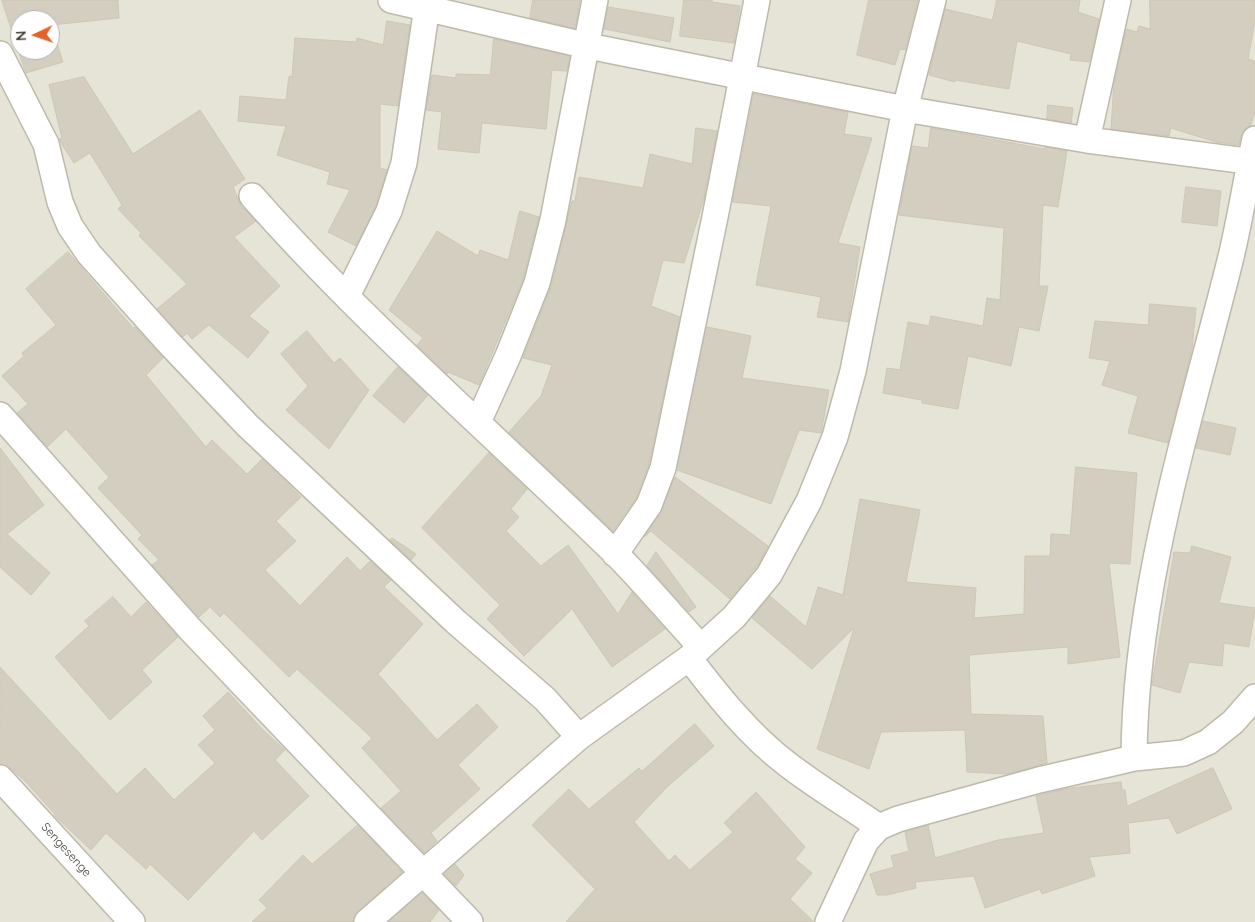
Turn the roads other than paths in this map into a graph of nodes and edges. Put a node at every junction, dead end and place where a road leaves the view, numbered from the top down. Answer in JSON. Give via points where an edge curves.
{"nodes":[{"id":1,"x":391,"y":0,"type":"edge"},
{"id":2,"x":595,"y":0,"type":"edge"},
{"id":3,"x":757,"y":0,"type":"edge"},
{"id":4,"x":933,"y":0,"type":"edge"},
{"id":5,"x":1118,"y":0,"type":"edge"},
{"id":6,"x":428,"y":4,"type":"edge"},
{"id":7,"x":588,"y":46,"type":"junction"},
{"id":8,"x":0,"y":54,"type":"edge"},
{"id":9,"x":742,"y":76,"type":"junction"},
{"id":10,"x":905,"y":109,"type":"junction"},
{"id":11,"x":1087,"y":140,"type":"junction"},
{"id":12,"x":1253,"y":154,"type":"edge"},
{"id":13,"x":252,"y":196,"type":"dead end"},
{"id":14,"x":347,"y":296,"type":"junction"},
{"id":15,"x":0,"y":415,"type":"edge"},
{"id":16,"x":478,"y":422,"type":"junction"},
{"id":17,"x":616,"y":554,"type":"junction"},
{"id":18,"x":695,"y":653,"type":"junction"},
{"id":19,"x":1255,"y":696,"type":"edge"},
{"id":20,"x":580,"y":737,"type":"junction"},
{"id":21,"x":1134,"y":758,"type":"junction"},
{"id":22,"x":0,"y":778,"type":"edge"},
{"id":23,"x":879,"y":827,"type":"junction"},
{"id":24,"x":422,"y":871,"type":"junction"},
{"id":25,"x":132,"y":922,"type":"edge"},
{"id":26,"x":367,"y":922,"type":"edge"},
{"id":27,"x":470,"y":922,"type":"edge"},
{"id":28,"x":828,"y":922,"type":"edge"}],
"edges":[{"from":1,"to":6,"type":"street"},
{"from":2,"to":7,"type":"street"},
{"from":3,"to":9,"type":"street"},
{"from":4,"to":10,"type":"street"},
{"from":5,"to":11,"type":"street"},
{"from":6,"to":7,"type":"street"},
{"from":6,"to":14,"type":"street","via":[[404,163],[389,211]]},
{"from":7,"to":9,"type":"street"},
{"from":7,"to":16,"type":"street","via":[[537,283]]},
{"from":8,"to":20,"type":"street","via":[[46,144],[60,202],[70,226],[89,254],[254,432],[456,622],[545,699]]},
{"from":9,"to":10,"type":"street"},
{"from":9,"to":17,"type":"street","via":[[663,468],[649,505]]},
{"from":10,"to":11,"type":"street"},
{"from":10,"to":18,"type":"street","via":[[853,371],[835,437],[809,501],[769,575],[734,617]]},
{"from":11,"to":12,"type":"street"},
{"from":12,"to":21,"type":"street","via":[[1231,258],[1149,590],[1139,660]]},
{"from":13,"to":14,"type":"street"},
{"from":14,"to":16,"type":"street"},
{"from":15,"to":24,"type":"street","via":[[190,629]]},
{"from":16,"to":17,"type":"street"},
{"from":17,"to":18,"type":"street"},
{"from":18,"to":20,"type":"street"},
{"from":18,"to":23,"type":"street","via":[[720,699],[764,744],[788,765]]},
{"from":19,"to":21,"type":"street","via":[[1233,722],[1208,742],[1184,753]]},
{"from":20,"to":24,"type":"street"},
{"from":21,"to":23,"type":"street","via":[[1039,780]]},
{"from":22,"to":25,"type":"street","name":"Sengesenge"},
{"from":23,"to":28,"type":"street","via":[[866,840]]},
{"from":24,"to":26,"type":"street"},
{"from":24,"to":27,"type":"street"}]}
